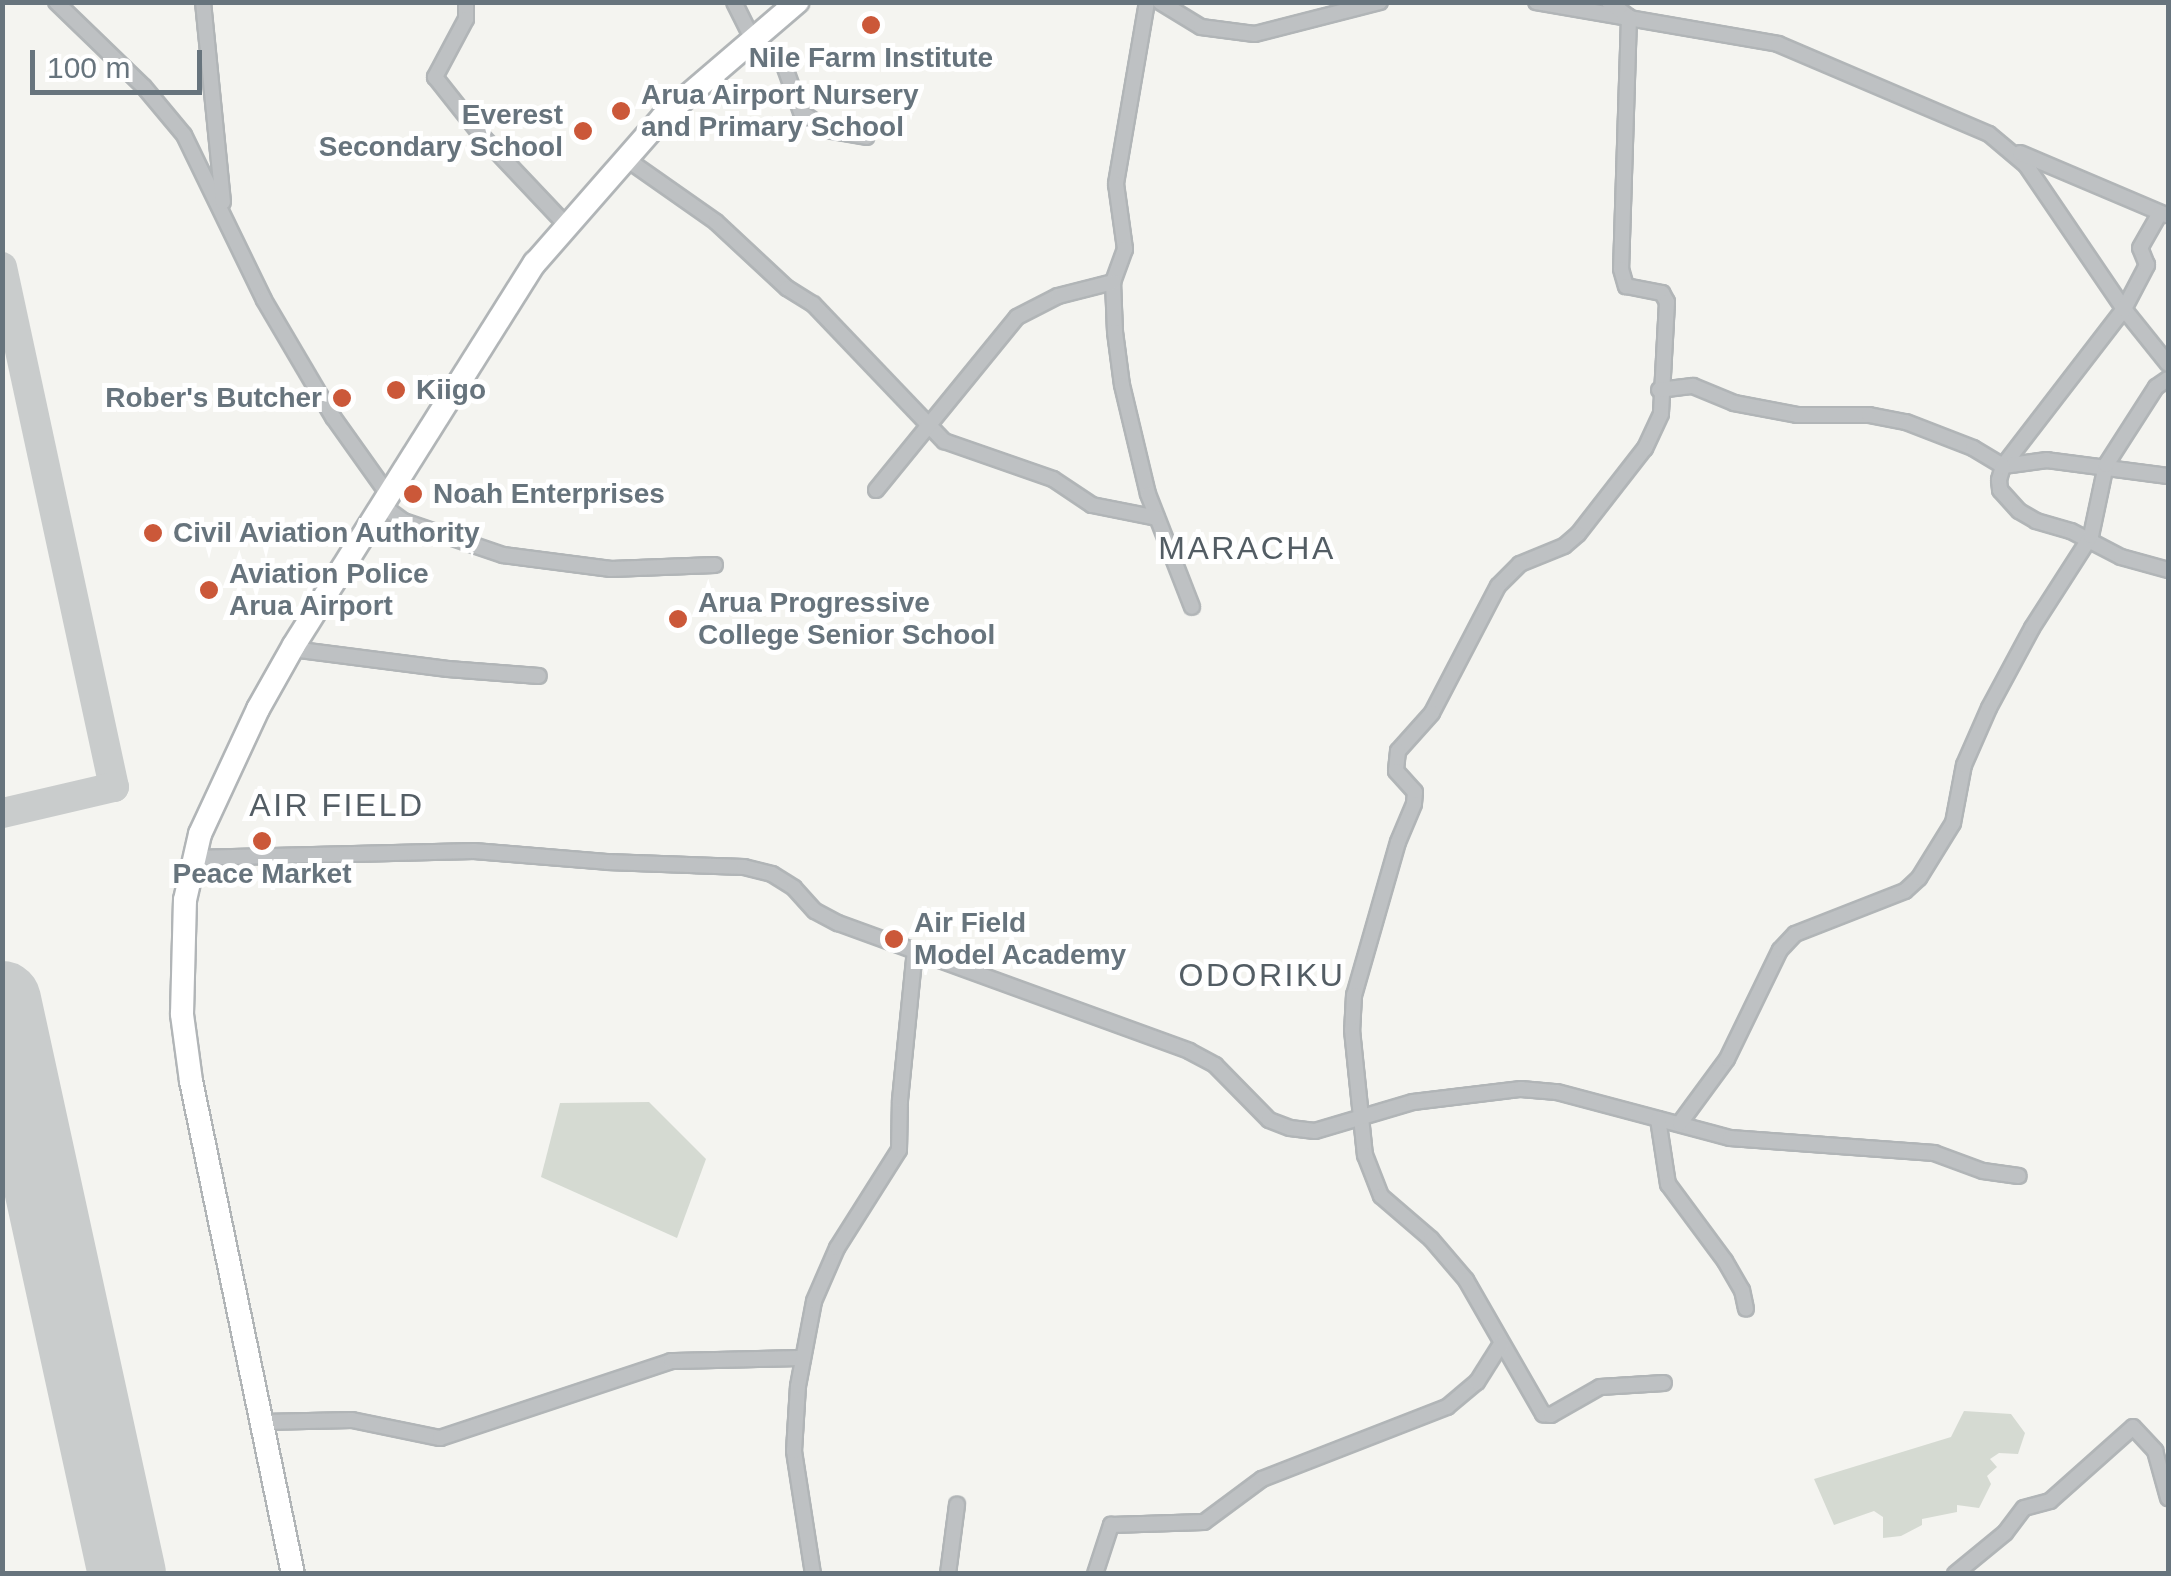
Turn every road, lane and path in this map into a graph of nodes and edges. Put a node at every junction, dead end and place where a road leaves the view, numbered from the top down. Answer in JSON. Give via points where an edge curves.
{"nodes":[{"id":1,"x":56,"y":2,"type":"edge"},
{"id":2,"x":203,"y":2,"type":"edge"},
{"id":3,"x":466,"y":2,"type":"edge"},
{"id":4,"x":734,"y":2,"type":"edge"},
{"id":5,"x":797,"y":2,"type":"edge"},
{"id":6,"x":1147,"y":2,"type":"edge"},
{"id":7,"x":1160,"y":2,"type":"edge"},
{"id":8,"x":1380,"y":2,"type":"edge"},
{"id":9,"x":1536,"y":2,"type":"edge"},
{"id":10,"x":1608,"y":2,"type":"edge"},
{"id":11,"x":1629,"y":17,"type":"junction"},
{"id":12,"x":752,"y":38,"type":"junction"},
{"id":13,"x":866,"y":138,"type":"dead end"},
{"id":14,"x":2014,"y":151,"type":"junction"},
{"id":15,"x":625,"y":158,"type":"junction"},
{"id":16,"x":224,"y":208,"type":"junction"},
{"id":17,"x":2164,"y":214,"type":"edge"},
{"id":18,"x":566,"y":225,"type":"junction"},
{"id":19,"x":1113,"y":282,"type":"junction"},
{"id":20,"x":2124,"y":309,"type":"junction"},
{"id":21,"x":2168,"y":364,"type":"edge"},
{"id":22,"x":2168,"y":380,"type":"edge"},
{"id":23,"x":1659,"y":390,"type":"junction"},
{"id":24,"x":926,"y":424,"type":"junction"},
{"id":25,"x":2106,"y":465,"type":"junction"},
{"id":26,"x":2003,"y":466,"type":"junction"},
{"id":27,"x":2168,"y":476,"type":"edge"},
{"id":28,"x":876,"y":490,"type":"dead end"},
{"id":29,"x":384,"y":498,"type":"junction"},
{"id":30,"x":1157,"y":518,"type":"junction"},
{"id":31,"x":2089,"y":540,"type":"junction"},
{"id":32,"x":714,"y":566,"type":"dead end"},
{"id":33,"x":2168,"y":570,"type":"edge"},
{"id":34,"x":1192,"y":607,"type":"dead end"},
{"id":35,"x":292,"y":649,"type":"junction"},
{"id":36,"x":540,"y":676,"type":"dead end"},
{"id":37,"x":192,"y":858,"type":"junction"},
{"id":38,"x":915,"y":952,"type":"junction"},
{"id":39,"x":1362,"y":1117,"type":"junction"},
{"id":40,"x":1658,"y":1119,"type":"junction"},
{"id":41,"x":1680,"y":1123,"type":"junction"},
{"id":42,"x":2019,"y":1176,"type":"dead end"},
{"id":43,"x":1746,"y":1310,"type":"dead end"},
{"id":44,"x":1501,"y":1344,"type":"junction"},
{"id":45,"x":803,"y":1358,"type":"junction"},
{"id":46,"x":1664,"y":1382,"type":"dead end"},
{"id":47,"x":263,"y":1422,"type":"junction"},
{"id":48,"x":2168,"y":1498,"type":"edge"},
{"id":49,"x":957,"y":1505,"type":"dead end"},
{"id":50,"x":294,"y":1574,"type":"edge"},
{"id":51,"x":812,"y":1574,"type":"edge"},
{"id":52,"x":948,"y":1574,"type":"edge"},
{"id":53,"x":1095,"y":1574,"type":"edge"},
{"id":54,"x":1955,"y":1574,"type":"edge"}],
"edges":[{"from":1,"to":16,"type":"street","via":[[166,112]]},
{"from":2,"to":16,"type":"street"},
{"from":3,"to":18,"type":"street","via":[[466,19],[436,78]]},
{"from":4,"to":12,"type":"street"},
{"from":5,"to":12,"type":"main road"},
{"from":6,"to":19,"type":"street","via":[[1116,184],[1125,249]]},
{"from":7,"to":8,"type":"street","via":[[1201,28],[1255,34]]},
{"from":9,"to":11,"type":"street"},
{"from":10,"to":11,"type":"street"},
{"from":11,"to":14,"type":"street","via":[[1801,52],[1990,134]]},
{"from":11,"to":23,"type":"street","via":[[1621,269],[1626,286],[1665,296]]},
{"from":12,"to":13,"type":"street","via":[[784,65],[801,112],[827,130]]},
{"from":12,"to":15,"type":"main road"},
{"from":14,"to":17,"type":"street"},
{"from":14,"to":20,"type":"street"},
{"from":15,"to":18,"type":"main road"},
{"from":15,"to":24,"type":"street","via":[[716,222],[812,304]]},
{"from":16,"to":29,"type":"street","via":[[264,300]]},
{"from":17,"to":20,"type":"street","via":[[2140,248],[2146,265]]},
{"from":18,"to":29,"type":"main road"},
{"from":19,"to":24,"type":"street","via":[[1058,296],[1017,318]]},
{"from":19,"to":30,"type":"street","via":[[1122,385]]},
{"from":20,"to":21,"type":"street"},
{"from":20,"to":26,"type":"street"},
{"from":22,"to":25,"type":"street","via":[[2156,387]]},
{"from":23,"to":26,"type":"street","via":[[1693,386],[1734,403],[1797,415],[1906,422]]},
{"from":23,"to":39,"type":"street","via":[[1661,414],[1644,448],[1564,546],[1520,564],[1498,586],[1432,713],[1395,758],[1415,800],[1354,995]]},
{"from":24,"to":28,"type":"street"},
{"from":24,"to":30,"type":"street","via":[[962,450],[1053,479],[1092,505]]},
{"from":25,"to":26,"type":"street","via":[[2066,460]]},
{"from":25,"to":27,"type":"street"},
{"from":25,"to":31,"type":"street"},
{"from":26,"to":31,"type":"street","via":[[2000,490],[2020,511]]},
{"from":29,"to":32,"type":"street","via":[[403,522],[504,555],[611,569]]},
{"from":29,"to":35,"type":"main road"},
{"from":30,"to":34,"type":"street"},
{"from":31,"to":33,"type":"street"},
{"from":31,"to":41,"type":"street","via":[[1989,708],[1964,766],[1953,823],[1913,886],[1830,917],[1787,942],[1727,1060]]},
{"from":35,"to":36,"type":"street"},
{"from":35,"to":37,"type":"main road","via":[[224,777]]},
{"from":37,"to":38,"type":"street","via":[[474,851],[744,867],[772,874],[838,922]]},
{"from":37,"to":47,"type":"main road","via":[[180,954],[190,1081]]},
{"from":38,"to":39,"type":"street","via":[[1189,1050],[1215,1065],[1269,1120],[1290,1128],[1324,1129]]},
{"from":38,"to":45,"type":"street","via":[[899,1150],[837,1248],[814,1301]]},
{"from":39,"to":40,"type":"street","via":[[1448,1096],[1521,1089]]},
{"from":39,"to":44,"type":"street","via":[[1365,1154],[1381,1196],[1454,1264]]},
{"from":40,"to":41,"type":"street"},
{"from":40,"to":43,"type":"street","via":[[1668,1184],[1725,1260]]},
{"from":41,"to":42,"type":"street","via":[[1778,1144],[1934,1152]]},
{"from":44,"to":46,"type":"street","via":[[1546,1416],[1600,1388]]},
{"from":44,"to":53,"type":"street","via":[[1477,1382],[1448,1407],[1262,1479],[1204,1522],[1111,1525]]},
{"from":45,"to":47,"type":"street","via":[[671,1361],[440,1438],[352,1420]]},
{"from":45,"to":51,"type":"street","via":[[794,1451]]},
{"from":47,"to":50,"type":"main road"},
{"from":48,"to":54,"type":"street","via":[[2154,1451],[2133,1427],[2050,1502],[2024,1508]]},
{"from":49,"to":52,"type":"street"}]}
